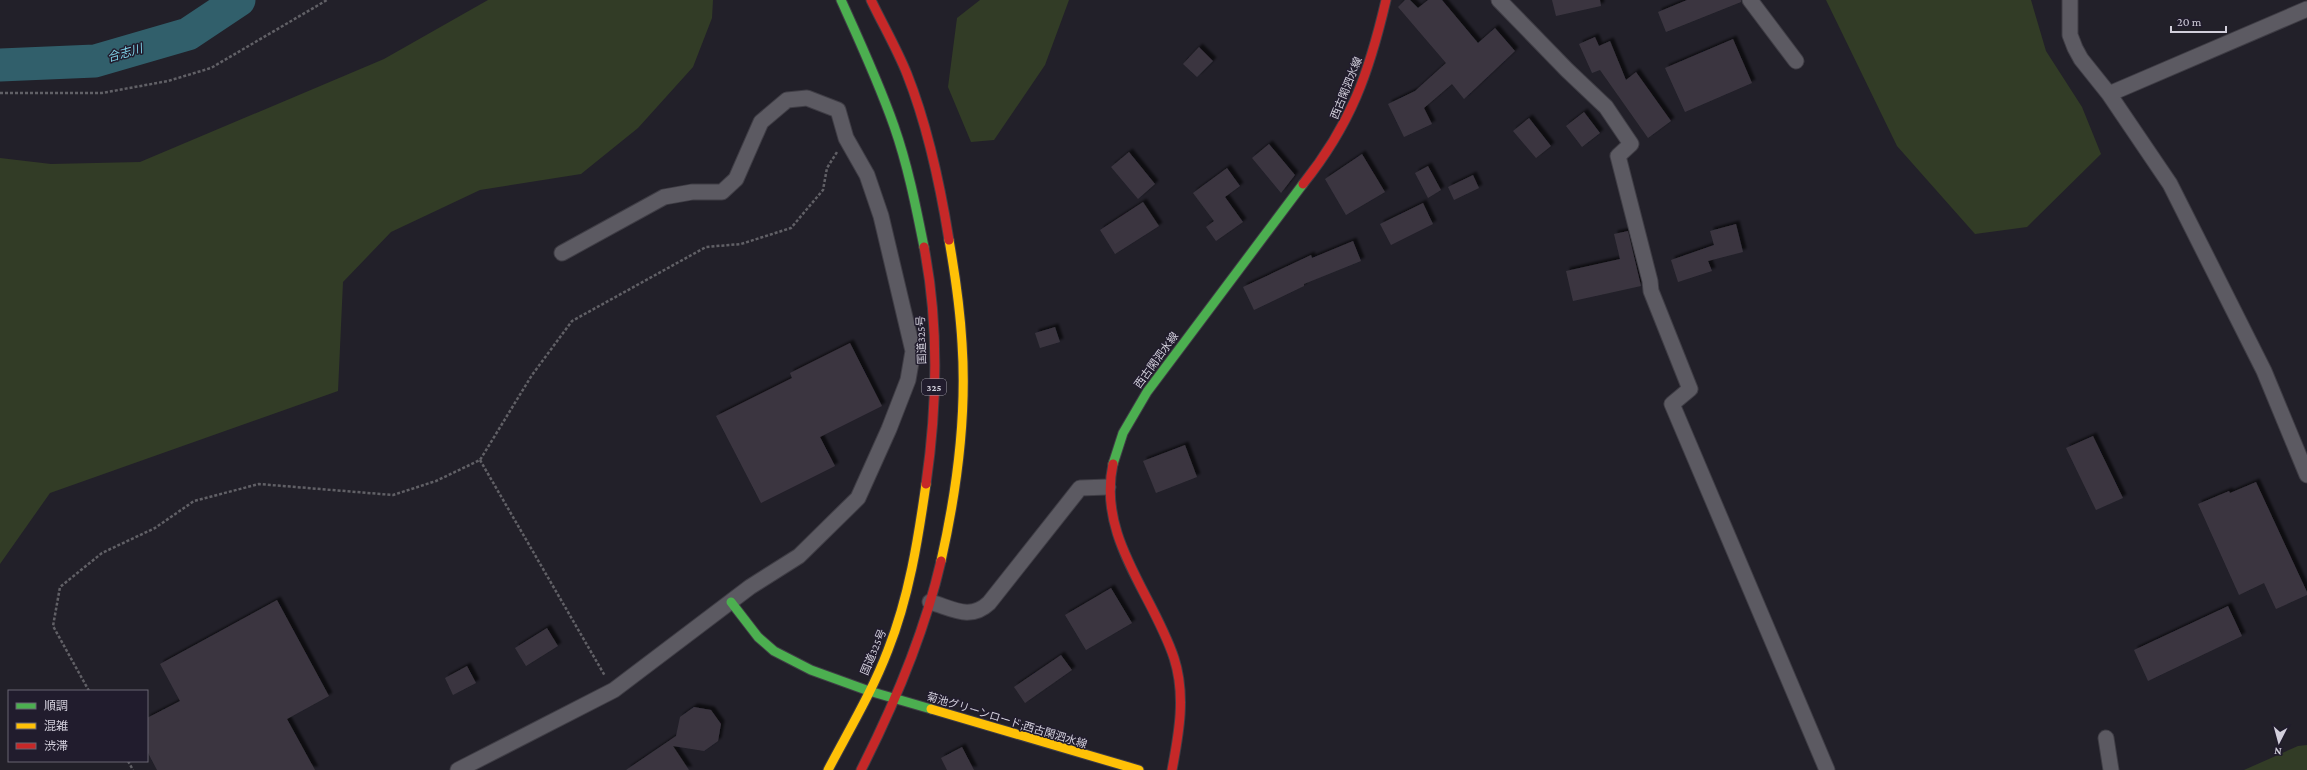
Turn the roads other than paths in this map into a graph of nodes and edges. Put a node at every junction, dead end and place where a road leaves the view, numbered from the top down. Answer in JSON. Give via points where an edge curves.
{"nodes":[{"id":1,"x":841,"y":0,"type":"edge"},
{"id":2,"x":871,"y":0,"type":"edge"},
{"id":3,"x":1386,"y":0,"type":"edge"},
{"id":4,"x":1499,"y":0,"type":"edge"},
{"id":5,"x":1750,"y":0,"type":"edge"},
{"id":6,"x":2070,"y":0,"type":"edge"},
{"id":7,"x":2307,"y":9,"type":"edge"},
{"id":8,"x":1796,"y":61,"type":"dead end"},
{"id":9,"x":2109,"y":94,"type":"junction"},
{"id":10,"x":562,"y":253,"type":"dead end"},
{"id":11,"x":2307,"y":475,"type":"edge"},
{"id":12,"x":1108,"y":487,"type":"junction"},
{"id":13,"x":731,"y":602,"type":"junction"},
{"id":14,"x":930,"y":602,"type":"junction"},
{"id":15,"x":869,"y":691,"type":"junction"},
{"id":16,"x":896,"y":698,"type":"junction"},
{"id":17,"x":2106,"y":738,"type":"dead end"},
{"id":18,"x":458,"y":770,"type":"edge"},
{"id":19,"x":828,"y":770,"type":"edge"},
{"id":20,"x":861,"y":770,"type":"edge"},
{"id":21,"x":1139,"y":770,"type":"edge"},
{"id":22,"x":1172,"y":770,"type":"edge"},
{"id":23,"x":1827,"y":770,"type":"edge"},
{"id":24,"x":2111,"y":770,"type":"edge"}],
"edges":[{"from":1,"to":15,"type":"main road","name":"国道325号","number":"325","via":[[863,43],[891,114],[915,193],[930,280],[935,341],[931,447],[915,555],[895,633]]},
{"from":2,"to":14,"type":"main road","via":[[907,73],[924,123],[943,196],[964,355],[959,468],[951,516]]},
{"from":3,"to":12,"type":"main road","name":"西古閑泗水線","via":[[1376,45],[1349,117],[1328,151],[1220,293],[1126,426],[1117,447]]},
{"from":4,"to":23,"type":"street","via":[[1566,70],[1606,107],[1631,144],[1618,156],[1651,291],[1690,389],[1672,404]]},
{"from":5,"to":8,"type":"street"},
{"from":6,"to":9,"type":"street","via":[[2070,35],[2075,48]]},
{"from":7,"to":9,"type":"street"},
{"from":9,"to":11,"type":"street","via":[[2170,184],[2210,259],[2264,371]]},
{"from":10,"to":13,"type":"street","via":[[664,197],[692,192],[722,192],[736,179],[761,122],[786,100],[807,98],[838,110],[846,138],[867,176],[881,216],[913,351],[908,380],[889,430],[858,498],[799,556]]},
{"from":12,"to":14,"type":"street","via":[[1080,488],[990,604],[981,611],[969,614]]},
{"from":12,"to":22,"type":"main road","name":"西古閑泗水線","via":[[1114,526],[1122,551],[1174,658],[1180,688],[1180,727]]},
{"from":13,"to":15,"type":"main road","name":"菊池グリーンロード;西古閑泗水線","via":[[758,637],[774,651],[811,670]]},
{"from":13,"to":18,"type":"street","via":[[614,690]]},
{"from":14,"to":16,"type":"main road"},
{"from":15,"to":16,"type":"main road","name":"菊池グリーンロード;西古閑泗水線"},
{"from":15,"to":19,"type":"main road","name":"国道325号","number":"325"},
{"from":16,"to":20,"type":"main road"},
{"from":16,"to":21,"type":"main road","name":"菊池グリーンロード;西古閑泗水線"},
{"from":17,"to":24,"type":"street"}]}
